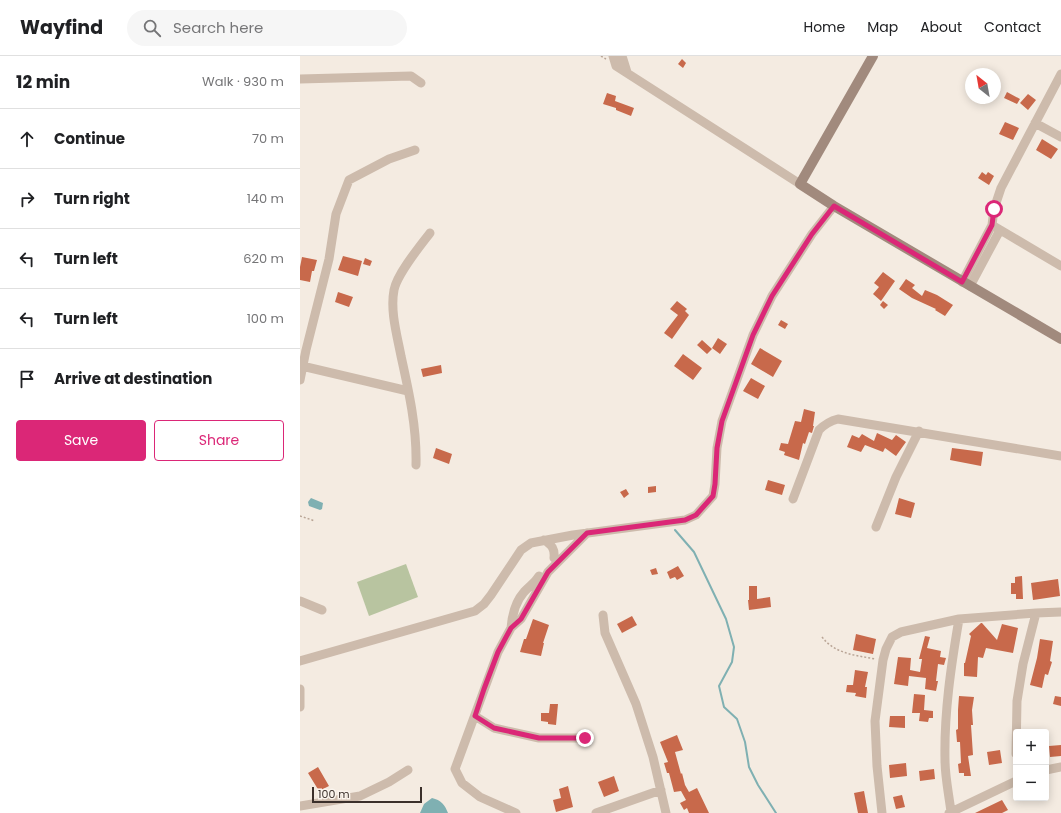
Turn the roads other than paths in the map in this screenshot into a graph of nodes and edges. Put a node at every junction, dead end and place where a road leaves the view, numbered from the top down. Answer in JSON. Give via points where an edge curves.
{"nodes":[{"id":1,"x":613,"y":56,"type":"edge"},
{"id":2,"x":622,"y":56,"type":"edge"},
{"id":3,"x":873,"y":56,"type":"edge"},
{"id":4,"x":627,"y":72,"type":"junction"},
{"id":5,"x":1061,"y":74,"type":"edge"},
{"id":6,"x":300,"y":78,"type":"edge"},
{"id":7,"x":422,"y":82,"type":"dead end"},
{"id":8,"x":1035,"y":123,"type":"junction"},
{"id":9,"x":1061,"y":137,"type":"edge"},
{"id":10,"x":415,"y":150,"type":"dead end"},
{"id":11,"x":800,"y":184,"type":"junction"},
{"id":12,"x":834,"y":206,"type":"junction"},
{"id":13,"x":996,"y":227,"type":"junction"},
{"id":14,"x":430,"y":233,"type":"dead end"},
{"id":15,"x":1061,"y":266,"type":"edge"},
{"id":16,"x":966,"y":284,"type":"junction"},
{"id":17,"x":1061,"y":339,"type":"edge"},
{"id":18,"x":302,"y":366,"type":"junction"},
{"id":19,"x":300,"y":380,"type":"edge"},
{"id":20,"x":408,"y":391,"type":"junction"},
{"id":21,"x":920,"y":431,"type":"junction"},
{"id":22,"x":1061,"y":456,"type":"edge"},
{"id":23,"x":416,"y":464,"type":"dead end"},
{"id":24,"x":793,"y":499,"type":"dead end"},
{"id":25,"x":876,"y":527,"type":"dead end"},
{"id":26,"x":587,"y":533,"type":"junction"},
{"id":27,"x":573,"y":536,"type":"junction"},
{"id":28,"x":544,"y":540,"type":"junction"},
{"id":29,"x":554,"y":558,"type":"junction"},
{"id":30,"x":300,"y":601,"type":"edge"},
{"id":31,"x":322,"y":610,"type":"dead end"},
{"id":32,"x":1061,"y":612,"type":"edge"},
{"id":33,"x":1036,"y":613,"type":"junction"},
{"id":34,"x":603,"y":615,"type":"dead end"},
{"id":35,"x":959,"y":619,"type":"junction"},
{"id":36,"x":511,"y":628,"type":"junction"},
{"id":37,"x":300,"y":661,"type":"edge"},
{"id":38,"x":300,"y":689,"type":"edge"},
{"id":39,"x":300,"y":707,"type":"edge"},
{"id":40,"x":475,"y":716,"type":"junction"},
{"id":41,"x":1016,"y":729,"type":"edge"},
{"id":42,"x":585,"y":738,"type":"dead end"},
{"id":43,"x":1061,"y":767,"type":"edge"},
{"id":44,"x":1049,"y":769,"type":"edge"},
{"id":45,"x":408,"y":770,"type":"dead end"},
{"id":46,"x":1013,"y":782,"type":"edge"},
{"id":47,"x":661,"y":790,"type":"junction"},
{"id":48,"x":300,"y":806,"type":"edge"},
{"id":49,"x":516,"y":813,"type":"edge"},
{"id":50,"x":596,"y":813,"type":"edge"},
{"id":51,"x":666,"y":813,"type":"edge"},
{"id":52,"x":882,"y":813,"type":"edge"},
{"id":53,"x":950,"y":813,"type":"edge"}],
"edges":[{"from":1,"to":4,"type":"street","via":[[616,66]]},
{"from":2,"to":4,"type":"street"},
{"from":3,"to":11,"type":"street"},
{"from":4,"to":11,"type":"street"},
{"from":5,"to":8,"type":"street"},
{"from":6,"to":7,"type":"street","via":[[411,76]]},
{"from":8,"to":9,"type":"street"},
{"from":8,"to":13,"type":"street","via":[[1001,188],[994,209]]},
{"from":10,"to":18,"type":"street","via":[[389,159],[349,180],[336,214],[329,259]]},
{"from":11,"to":12,"type":"street"},
{"from":12,"to":16,"type":"street"},
{"from":12,"to":26,"type":"street","via":[[812,234],[772,296],[753,335],[722,421],[713,496],[696,515],[685,520]]},
{"from":13,"to":15,"type":"street"},
{"from":13,"to":16,"type":"street"},
{"from":14,"to":20,"type":"street","via":[[394,288],[393,307]]},
{"from":16,"to":17,"type":"street"},
{"from":18,"to":19,"type":"street"},
{"from":18,"to":20,"type":"street"},
{"from":20,"to":23,"type":"street","via":[[416,445]]},
{"from":21,"to":22,"type":"street"},
{"from":21,"to":24,"type":"street","via":[[838,418],[831,420],[820,430]]},
{"from":21,"to":25,"type":"street","via":[[896,477]]},
{"from":26,"to":27,"type":"street"},
{"from":26,"to":36,"type":"street","via":[[548,572],[521,619]]},
{"from":27,"to":28,"type":"street"},
{"from":27,"to":29,"type":"street","via":[[570,545]]},
{"from":28,"to":29,"type":"street","via":[[553,547]]},
{"from":28,"to":37,"type":"street","via":[[532,543],[521,550],[492,595],[475,611]]},
{"from":29,"to":36,"type":"street","via":[[524,593],[512,618]]},
{"from":30,"to":31,"type":"street"},
{"from":32,"to":33,"type":"street"},
{"from":33,"to":35,"type":"street"},
{"from":33,"to":41,"type":"street","via":[[1023,664],[1017,701]]},
{"from":34,"to":47,"type":"street","via":[[604,633],[636,704]]},
{"from":35,"to":52,"type":"street","via":[[901,632],[892,637],[886,649],[875,721]]},
{"from":35,"to":53,"type":"street","via":[[946,712],[945,762]]},
{"from":36,"to":40,"type":"street","via":[[498,652]]},
{"from":38,"to":39,"type":"street"},
{"from":40,"to":42,"type":"street","via":[[494,728],[539,738]]},
{"from":40,"to":49,"type":"street","via":[[455,769],[462,783],[480,797]]},
{"from":43,"to":44,"type":"street"},
{"from":45,"to":48,"type":"street","via":[[360,796]]},
{"from":46,"to":53,"type":"street"},
{"from":47,"to":50,"type":"street"},
{"from":47,"to":51,"type":"street"}]}
